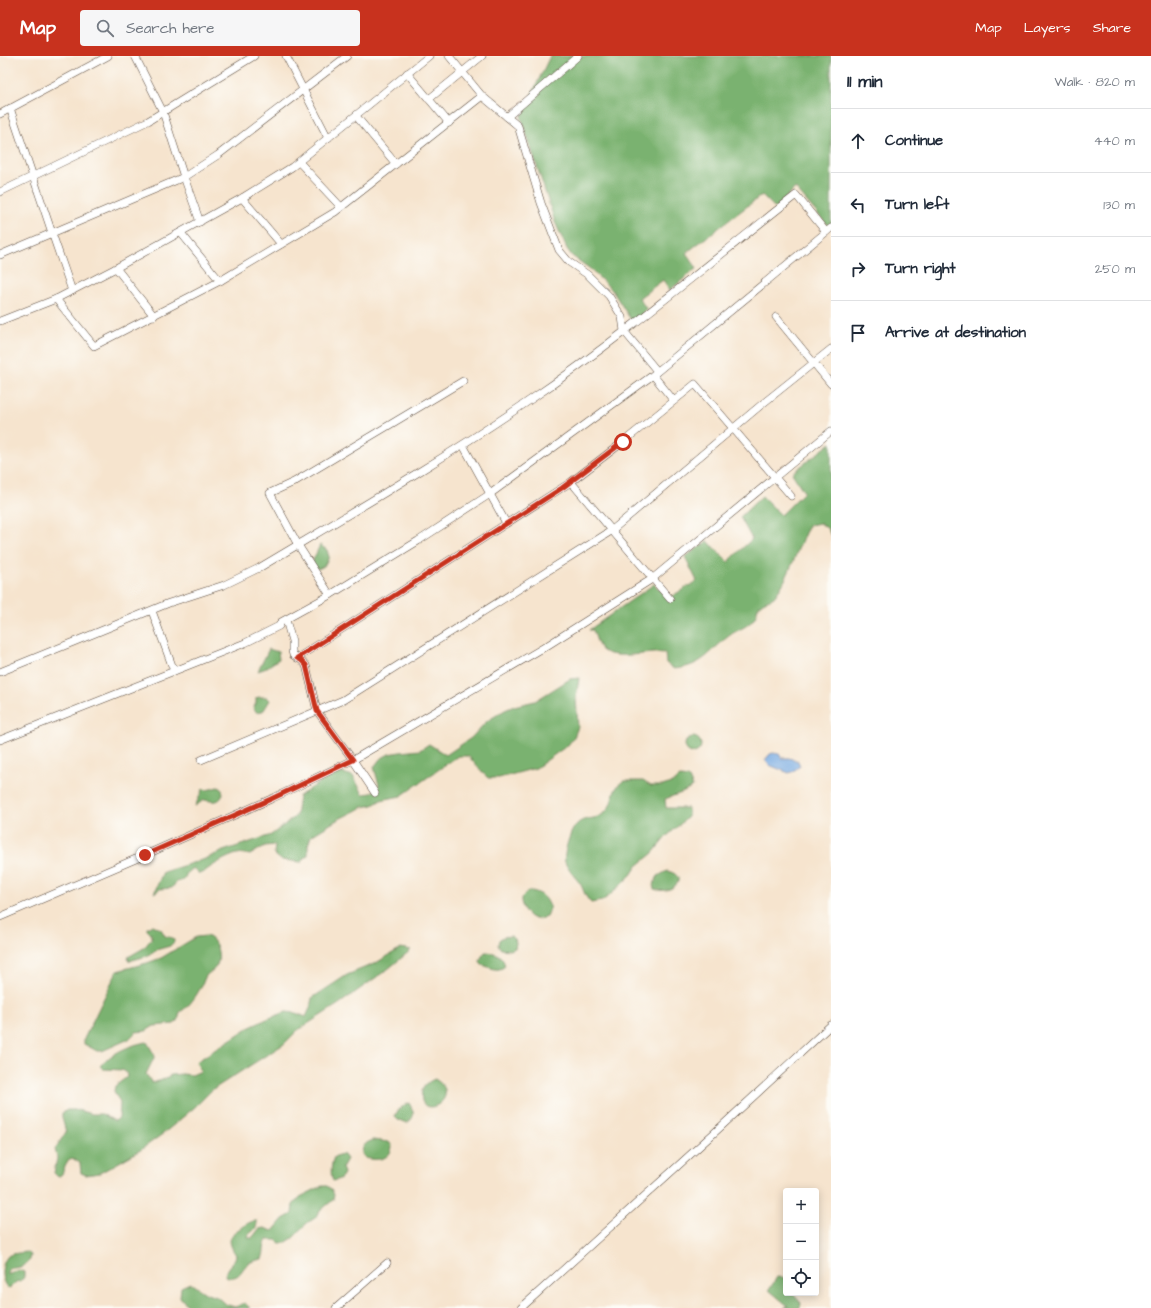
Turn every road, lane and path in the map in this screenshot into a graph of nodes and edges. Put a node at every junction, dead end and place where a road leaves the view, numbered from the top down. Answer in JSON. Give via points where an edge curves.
{"nodes":[{"id":1,"x":107,"y":56,"type":"edge"},
{"id":2,"x":135,"y":56,"type":"edge"},
{"id":3,"x":254,"y":56,"type":"edge"},
{"id":4,"x":286,"y":56,"type":"edge"},
{"id":5,"x":348,"y":56,"type":"edge"},
{"id":6,"x":429,"y":56,"type":"edge"},
{"id":7,"x":449,"y":56,"type":"edge"},
{"id":8,"x":482,"y":56,"type":"edge"},
{"id":9,"x":578,"y":56,"type":"edge"},
{"id":10,"x":462,"y":72,"type":"junction"},
{"id":11,"x":407,"y":73,"type":"junction"},
{"id":12,"x":303,"y":89,"type":"junction"},
{"id":13,"x":482,"y":96,"type":"junction"},
{"id":14,"x":429,"y":99,"type":"junction"},
{"id":15,"x":10,"y":108,"type":"junction"},
{"id":16,"x":163,"y":112,"type":"junction"},
{"id":17,"x":0,"y":114,"type":"edge"},
{"id":18,"x":356,"y":116,"type":"junction"},
{"id":19,"x":507,"y":117,"type":"junction"},
{"id":20,"x":449,"y":123,"type":"junction"},
{"id":21,"x":328,"y":138,"type":"junction"},
{"id":22,"x":299,"y":162,"type":"junction"},
{"id":23,"x":396,"y":164,"type":"junction"},
{"id":24,"x":33,"y":176,"type":"junction"},
{"id":25,"x":184,"y":177,"type":"junction"},
{"id":26,"x":0,"y":192,"type":"edge"},
{"id":27,"x":242,"y":198,"type":"junction"},
{"id":28,"x":341,"y":207,"type":"junction"},
{"id":29,"x":200,"y":222,"type":"junction"},
{"id":30,"x":829,"y":230,"type":"edge"},
{"id":31,"x":52,"y":233,"type":"junction"},
{"id":32,"x":181,"y":233,"type":"junction"},
{"id":33,"x":281,"y":244,"type":"junction"},
{"id":34,"x":0,"y":255,"type":"edge"},
{"id":35,"x":116,"y":268,"type":"junction"},
{"id":36,"x":220,"y":281,"type":"junction"},
{"id":37,"x":72,"y":291,"type":"junction"},
{"id":38,"x":56,"y":299,"type":"junction"},
{"id":39,"x":154,"y":316,"type":"junction"},
{"id":40,"x":776,"y":317,"type":"dead end"},
{"id":41,"x":0,"y":321,"type":"edge"},
{"id":42,"x":624,"y":331,"type":"junction"},
{"id":43,"x":831,"y":349,"type":"edge"},
{"id":44,"x":814,"y":362,"type":"junction"},
{"id":45,"x":655,"y":373,"type":"junction"},
{"id":46,"x":463,"y":381,"type":"dead end"},
{"id":47,"x":831,"y":384,"type":"edge"},
{"id":48,"x":674,"y":401,"type":"junction"},
{"id":49,"x":734,"y":429,"type":"junction"},
{"id":50,"x":831,"y":431,"type":"edge"},
{"id":51,"x":463,"y":445,"type":"junction"},
{"id":52,"x":775,"y":477,"type":"junction"},
{"id":53,"x":570,"y":482,"type":"junction"},
{"id":54,"x":490,"y":494,"type":"junction"},
{"id":55,"x":791,"y":496,"type":"dead end"},
{"id":56,"x":506,"y":523,"type":"junction"},
{"id":57,"x":611,"y":531,"type":"junction"},
{"id":58,"x":298,"y":545,"type":"junction"},
{"id":59,"x":652,"y":579,"type":"junction"},
{"id":60,"x":330,"y":595,"type":"junction"},
{"id":61,"x":670,"y":599,"type":"dead end"},
{"id":62,"x":152,"y":610,"type":"junction"},
{"id":63,"x":283,"y":621,"type":"junction"},
{"id":64,"x":297,"y":658,"type":"junction"},
{"id":65,"x":174,"y":669,"type":"junction"},
{"id":66,"x":0,"y":672,"type":"edge"},
{"id":67,"x":317,"y":711,"type":"junction"},
{"id":68,"x":0,"y":736,"type":"edge"},
{"id":69,"x":0,"y":740,"type":"edge"},
{"id":70,"x":201,"y":760,"type":"dead end"},
{"id":71,"x":353,"y":760,"type":"junction"},
{"id":72,"x":375,"y":793,"type":"dead end"},
{"id":73,"x":0,"y":917,"type":"edge"},
{"id":74,"x":831,"y":1026,"type":"edge"},
{"id":75,"x":387,"y":1263,"type":"dead end"},
{"id":76,"x":336,"y":1308,"type":"edge"},
{"id":77,"x":521,"y":1308,"type":"edge"}],
"edges":[{"from":1,"to":15,"type":"street"},
{"from":2,"to":16,"type":"street"},
{"from":3,"to":16,"type":"street"},
{"from":4,"to":12,"type":"street"},
{"from":5,"to":12,"type":"street"},
{"from":6,"to":11,"type":"street"},
{"from":7,"to":10,"type":"street"},
{"from":8,"to":10,"type":"street"},
{"from":9,"to":19,"type":"street"},
{"from":10,"to":13,"type":"street"},
{"from":10,"to":14,"type":"street"},
{"from":11,"to":14,"type":"street"},
{"from":11,"to":18,"type":"street"},
{"from":12,"to":21,"type":"street"},
{"from":12,"to":25,"type":"street","via":[[218,155]]},
{"from":13,"to":19,"type":"street"},
{"from":13,"to":20,"type":"street"},
{"from":14,"to":20,"type":"street"},
{"from":15,"to":17,"type":"street"},
{"from":15,"to":24,"type":"street"},
{"from":16,"to":24,"type":"street"},
{"from":16,"to":25,"type":"street"},
{"from":18,"to":21,"type":"street"},
{"from":18,"to":23,"type":"street"},
{"from":19,"to":42,"type":"street","via":[[515,122],[520,130],[541,203],[559,250],[569,262],[588,275],[609,296],[622,317]]},
{"from":20,"to":23,"type":"street"},
{"from":21,"to":22,"type":"street"},
{"from":22,"to":27,"type":"street"},
{"from":22,"to":28,"type":"street"},
{"from":23,"to":28,"type":"street"},
{"from":24,"to":26,"type":"street"},
{"from":24,"to":31,"type":"street"},
{"from":25,"to":29,"type":"street"},
{"from":25,"to":31,"type":"street"},
{"from":27,"to":29,"type":"street"},
{"from":27,"to":33,"type":"street"},
{"from":28,"to":33,"type":"street"},
{"from":29,"to":32,"type":"street"},
{"from":30,"to":42,"type":"street","via":[[796,195]]},
{"from":30,"to":45,"type":"street"},
{"from":31,"to":34,"type":"street"},
{"from":31,"to":37,"type":"street"},
{"from":32,"to":35,"type":"street"},
{"from":32,"to":36,"type":"street"},
{"from":33,"to":36,"type":"street"},
{"from":35,"to":37,"type":"street"},
{"from":35,"to":39,"type":"street"},
{"from":36,"to":39,"type":"street"},
{"from":37,"to":38,"type":"street"},
{"from":38,"to":39,"type":"street","via":[[94,346]]},
{"from":38,"to":41,"type":"street"},
{"from":40,"to":44,"type":"street"},
{"from":42,"to":45,"type":"street"},
{"from":42,"to":51,"type":"street","via":[[535,397]]},
{"from":43,"to":44,"type":"street"},
{"from":44,"to":47,"type":"street"},
{"from":44,"to":49,"type":"street"},
{"from":45,"to":48,"type":"street"},
{"from":45,"to":54,"type":"street"},
{"from":46,"to":58,"type":"street","via":[[294,482],[270,493]]},
{"from":48,"to":49,"type":"street","via":[[695,384]]},
{"from":48,"to":53,"type":"street"},
{"from":49,"to":52,"type":"street"},
{"from":49,"to":57,"type":"street"},
{"from":50,"to":52,"type":"street"},
{"from":51,"to":54,"type":"street"},
{"from":51,"to":58,"type":"street"},
{"from":52,"to":55,"type":"street"},
{"from":52,"to":59,"type":"street"},
{"from":53,"to":56,"type":"street"},
{"from":53,"to":57,"type":"street"},
{"from":54,"to":56,"type":"street"},
{"from":54,"to":60,"type":"street"},
{"from":56,"to":64,"type":"street"},
{"from":57,"to":59,"type":"street"},
{"from":57,"to":67,"type":"street","via":[[343,700]]},
{"from":58,"to":60,"type":"street"},
{"from":58,"to":62,"type":"street","via":[[224,585]]},
{"from":59,"to":61,"type":"street"},
{"from":59,"to":71,"type":"street","via":[[548,646]]},
{"from":60,"to":63,"type":"street"},
{"from":62,"to":65,"type":"street"},
{"from":62,"to":66,"type":"street"},
{"from":63,"to":64,"type":"street","via":[[292,640],[293,655]]},
{"from":63,"to":65,"type":"street","via":[[279,626],[245,643]]},
{"from":64,"to":67,"type":"street","via":[[306,665]]},
{"from":65,"to":68,"type":"street"},
{"from":65,"to":69,"type":"street"},
{"from":67,"to":70,"type":"street"},
{"from":67,"to":71,"type":"street"},
{"from":71,"to":72,"type":"street"},
{"from":71,"to":73,"type":"street","via":[[271,799]]},
{"from":74,"to":77,"type":"street"},
{"from":75,"to":76,"type":"street"}]}
